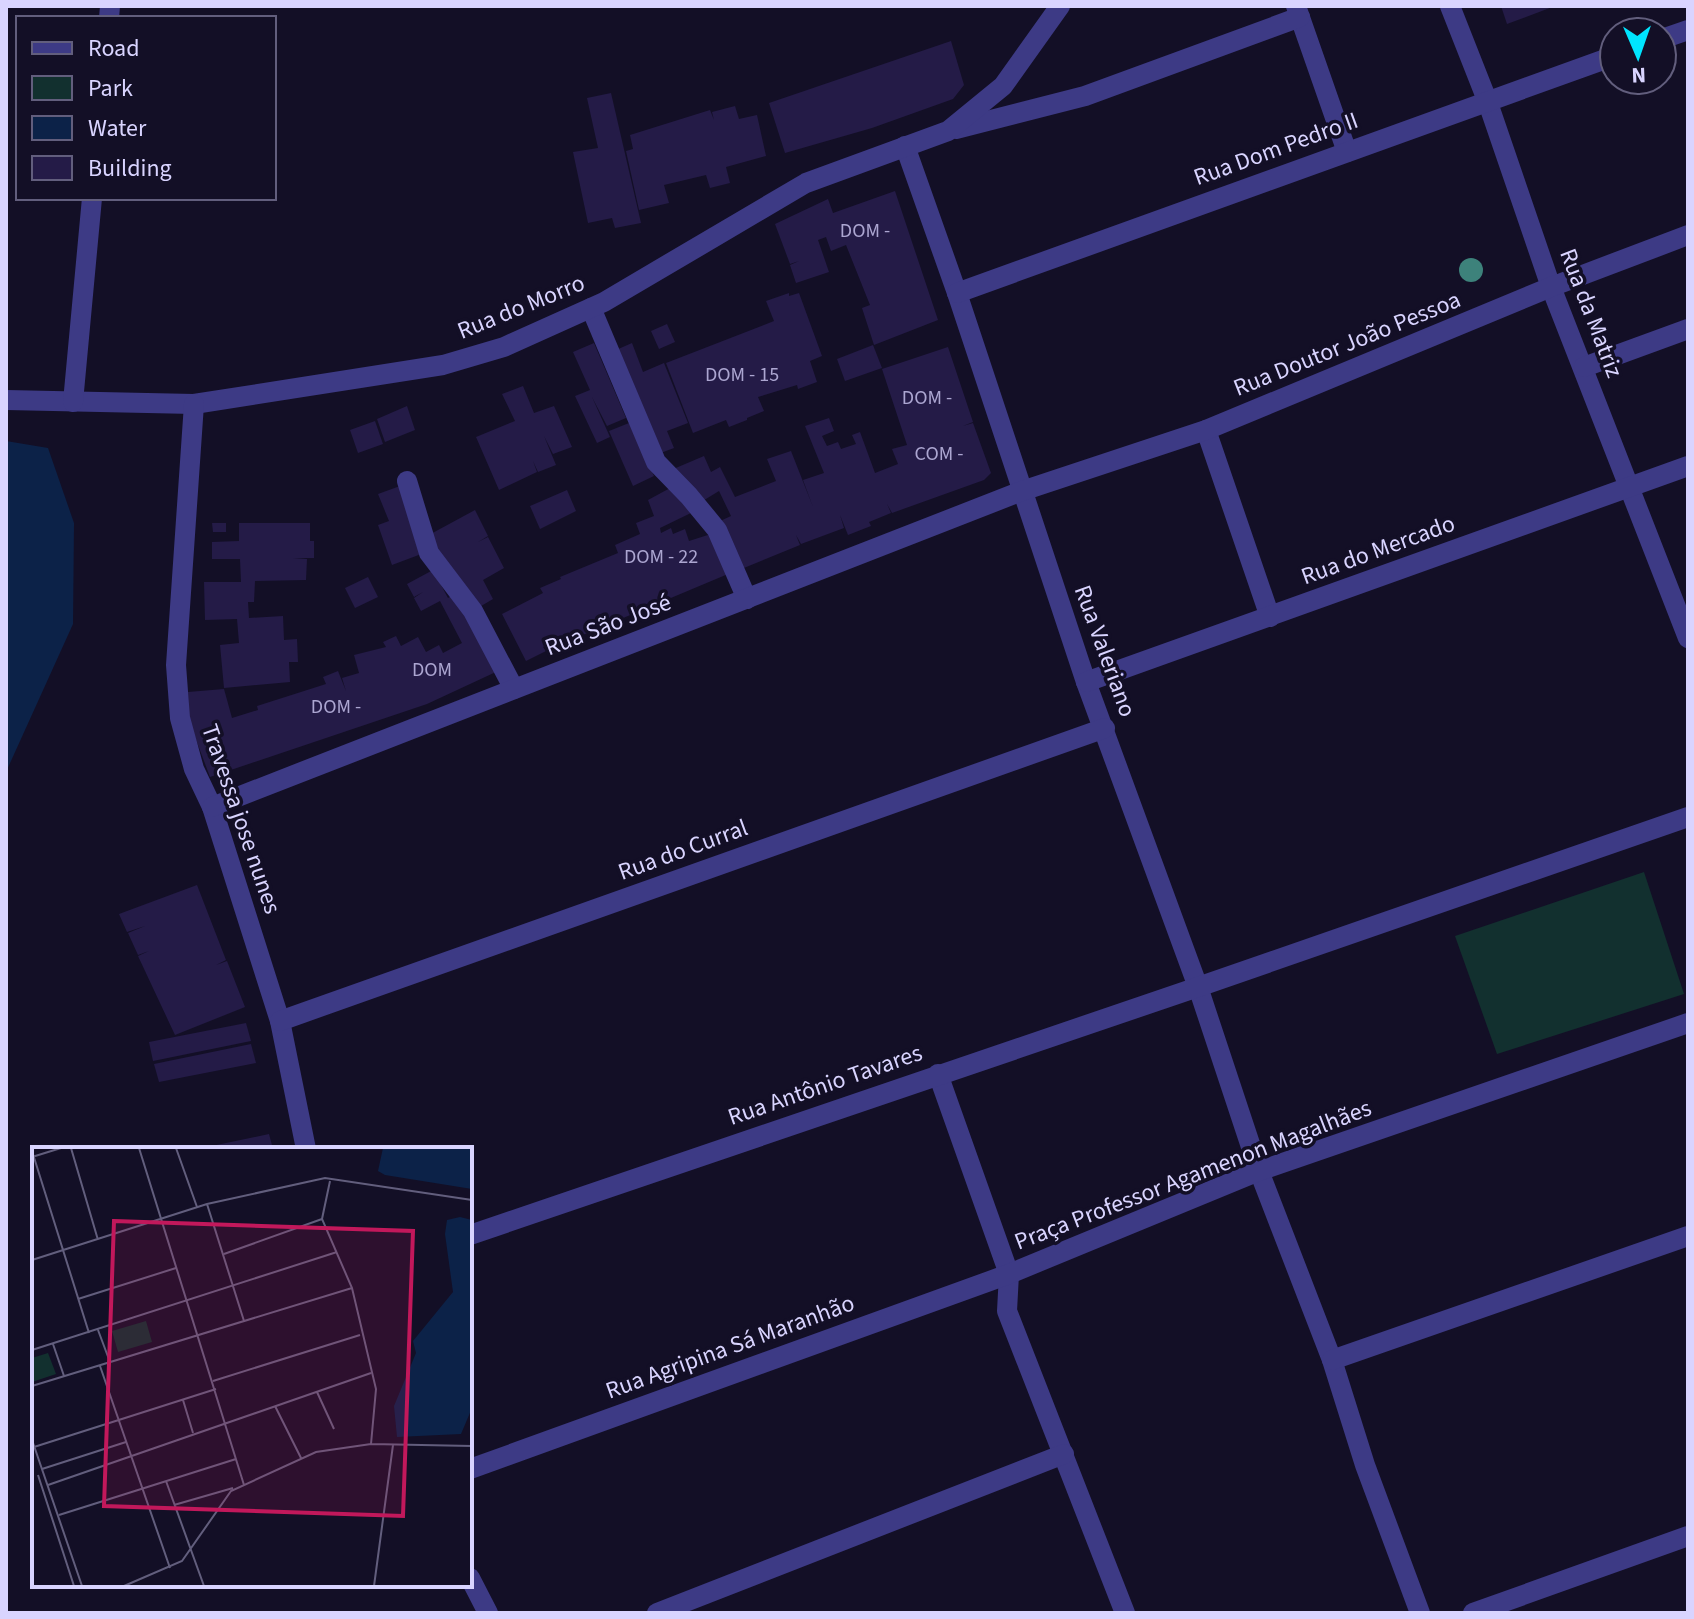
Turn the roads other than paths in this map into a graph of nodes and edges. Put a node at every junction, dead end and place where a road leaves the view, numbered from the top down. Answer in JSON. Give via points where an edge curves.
{"nodes":[{"id":1,"x":1060,"y":6,"type":"edge"},
{"id":2,"x":1450,"y":6,"type":"edge"},
{"id":3,"x":1298,"y":12,"type":"edge"},
{"id":4,"x":1598,"y":62,"type":"edge"},
{"id":5,"x":1487,"y":100,"type":"junction"},
{"id":6,"x":948,"y":131,"type":"junction"},
{"id":7,"x":905,"y":146,"type":"junction"},
{"id":8,"x":1347,"y":152,"type":"junction"},
{"id":9,"x":92,"y":200,"type":"edge"},
{"id":10,"x":1688,"y":235,"type":"edge"},
{"id":11,"x":1551,"y":287,"type":"junction"},
{"id":12,"x":957,"y":293,"type":"junction"},
{"id":13,"x":591,"y":308,"type":"junction"},
{"id":14,"x":1688,"y":329,"type":"edge"},
{"id":15,"x":1584,"y":367,"type":"junction"},
{"id":16,"x":6,"y":400,"type":"edge"},
{"id":17,"x":73,"y":402,"type":"junction"},
{"id":18,"x":194,"y":404,"type":"junction"},
{"id":19,"x":1206,"y":430,"type":"junction"},
{"id":20,"x":1688,"y":466,"type":"edge"},
{"id":21,"x":407,"y":481,"type":"dead end"},
{"id":22,"x":1630,"y":487,"type":"junction"},
{"id":23,"x":1022,"y":491,"type":"junction"},
{"id":24,"x":747,"y":599,"type":"junction"},
{"id":25,"x":1270,"y":617,"type":"junction"},
{"id":26,"x":1688,"y":638,"type":"edge"},
{"id":27,"x":1086,"y":682,"type":"junction"},
{"id":28,"x":514,"y":689,"type":"junction"},
{"id":29,"x":1105,"y":728,"type":"junction"},
{"id":30,"x":212,"y":807,"type":"junction"},
{"id":31,"x":1688,"y":817,"type":"edge"},
{"id":32,"x":1198,"y":987,"type":"junction"},
{"id":33,"x":280,"y":1021,"type":"junction"},
{"id":34,"x":1688,"y":1023,"type":"edge"},
{"id":35,"x":938,"y":1074,"type":"junction"},
{"id":36,"x":306,"y":1147,"type":"edge"},
{"id":37,"x":1259,"y":1171,"type":"junction"},
{"id":38,"x":472,"y":1234,"type":"edge"},
{"id":39,"x":1688,"y":1236,"type":"edge"},
{"id":40,"x":1009,"y":1274,"type":"junction"},
{"id":41,"x":1332,"y":1360,"type":"junction"},
{"id":42,"x":1064,"y":1454,"type":"junction"},
{"id":43,"x":472,"y":1468,"type":"edge"},
{"id":44,"x":1688,"y":1536,"type":"edge"},
{"id":45,"x":472,"y":1582,"type":"edge"},
{"id":46,"x":488,"y":1613,"type":"edge"},
{"id":47,"x":657,"y":1613,"type":"edge"},
{"id":48,"x":1125,"y":1613,"type":"edge"},
{"id":49,"x":1420,"y":1613,"type":"edge"},
{"id":50,"x":1473,"y":1613,"type":"edge"}],
"edges":[{"from":1,"to":6,"type":"street","via":[[1003,86]]},
{"from":2,"to":5,"type":"street","name":"Rua da Matriz"},
{"from":3,"to":6,"type":"street","name":"Rua do Morro","via":[[1085,96]]},
{"from":3,"to":8,"type":"street"},
{"from":4,"to":5,"type":"street","name":"Rua Dom Pedro II"},
{"from":5,"to":8,"type":"street","name":"Rua Dom Pedro II"},
{"from":5,"to":11,"type":"street","name":"Rua da Matriz"},
{"from":6,"to":7,"type":"street","name":"Rua do Morro"},
{"from":7,"to":12,"type":"street","name":"Rua Valeriano"},
{"from":7,"to":13,"type":"street","name":"Rua do Morro","via":[[806,183]]},
{"from":8,"to":12,"type":"street","name":"Rua Dom Pedro II"},
{"from":9,"to":17,"type":"street"},
{"from":10,"to":11,"type":"street","name":"Rua Doutor João Pessoa"},
{"from":11,"to":15,"type":"street","name":"Rua da Matriz"},
{"from":11,"to":19,"type":"street","name":"Rua Doutor João Pessoa"},
{"from":12,"to":23,"type":"street","name":"Rua Valeriano"},
{"from":13,"to":18,"type":"street","name":"Rua do Morro","via":[[504,347],[443,365]]},
{"from":13,"to":24,"type":"street","via":[[656,462],[717,530]]},
{"from":14,"to":15,"type":"street"},
{"from":15,"to":22,"type":"street","name":"Rua da Matriz"},
{"from":16,"to":17,"type":"street","name":"Rua do Morro"},
{"from":17,"to":18,"type":"street","name":"Rua do Morro"},
{"from":18,"to":30,"type":"street","name":"Travessa jose nunes","via":[[176,665],[180,718],[194,769]]},
{"from":19,"to":23,"type":"street","name":"Rua Doutor João Pessoa"},
{"from":19,"to":25,"type":"street"},
{"from":20,"to":22,"type":"street","name":"Rua do Mercado"},
{"from":21,"to":28,"type":"street","via":[[429,553],[473,611]]},
{"from":22,"to":25,"type":"street","name":"Rua do Mercado"},
{"from":22,"to":26,"type":"street","name":"Rua da Matriz"},
{"from":23,"to":24,"type":"street","name":"Rua São José"},
{"from":23,"to":27,"type":"street","name":"Rua Valeriano"},
{"from":24,"to":28,"type":"street","name":"Rua São José"},
{"from":25,"to":27,"type":"street","name":"Rua do Mercado"},
{"from":27,"to":29,"type":"street","name":"Rua Valeriano"},
{"from":28,"to":30,"type":"street","name":"Rua São José"},
{"from":29,"to":32,"type":"street","name":"Rua Valeriano"},
{"from":29,"to":33,"type":"street","name":"Rua do Curral"},
{"from":30,"to":33,"type":"street","name":"Travessa jose nunes"},
{"from":31,"to":32,"type":"street"},
{"from":32,"to":35,"type":"street","name":"Rua Antônio Tavares"},
{"from":32,"to":37,"type":"street","name":"Rua Valeriano"},
{"from":33,"to":36,"type":"street","name":"Travessa jose nunes"},
{"from":34,"to":37,"type":"street","name":"Praça Professor Agamenon Magalhães"},
{"from":35,"to":38,"type":"street","name":"Rua Antônio Tavares"},
{"from":35,"to":40,"type":"street","name":"Praça Professor Agamenon Magalhães"},
{"from":37,"to":40,"type":"street","name":"Praça Professor Agamenon Magalhães"},
{"from":37,"to":41,"type":"street","name":"Rua Valeriano"},
{"from":39,"to":41,"type":"street"},
{"from":40,"to":42,"type":"street","via":[[1007,1311]]},
{"from":40,"to":43,"type":"street","name":"Rua Agripina Sá Maranhão"},
{"from":41,"to":49,"type":"street","name":"Rua Valeriano"},
{"from":42,"to":47,"type":"street"},
{"from":42,"to":48,"type":"street"},
{"from":44,"to":50,"type":"street"},
{"from":45,"to":46,"type":"street"}]}
